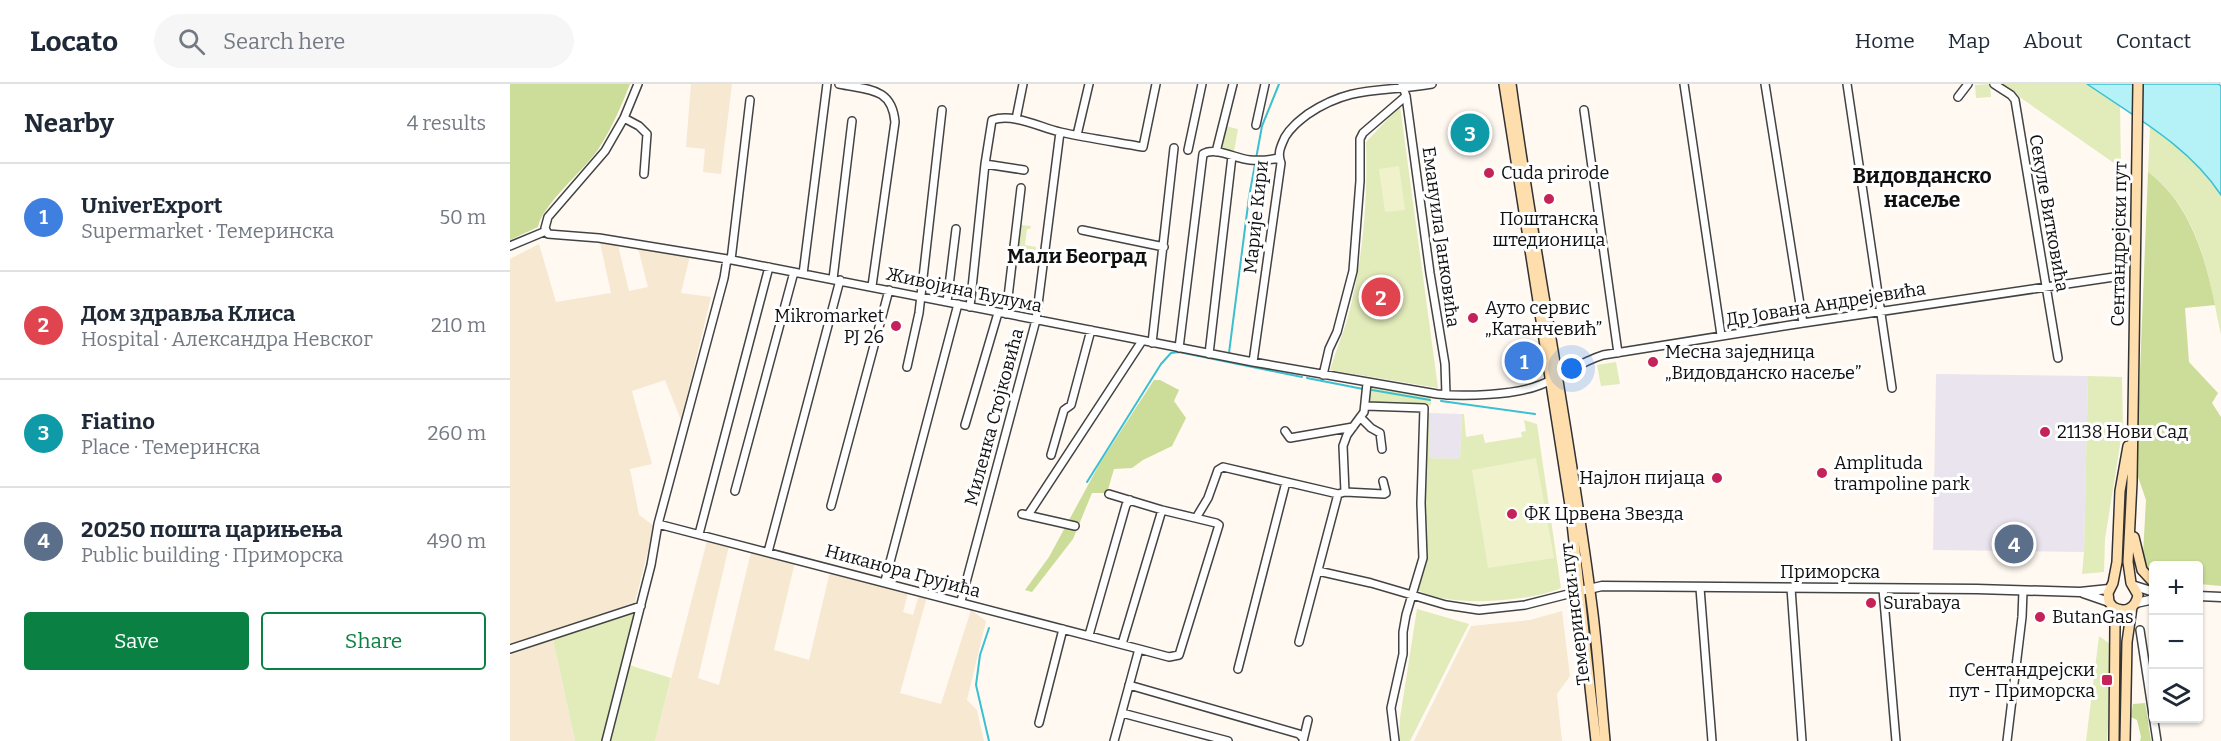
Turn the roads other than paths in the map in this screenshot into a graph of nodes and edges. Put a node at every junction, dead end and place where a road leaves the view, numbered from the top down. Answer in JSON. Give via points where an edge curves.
{"nodes":[{"id":1,"x":638,"y":84,"type":"edge"},
{"id":2,"x":827,"y":84,"type":"edge"},
{"id":3,"x":839,"y":84,"type":"edge"},
{"id":4,"x":1023,"y":84,"type":"edge"},
{"id":5,"x":1089,"y":84,"type":"edge"},
{"id":6,"x":1156,"y":84,"type":"edge"},
{"id":7,"x":1202,"y":84,"type":"edge"},
{"id":8,"x":1233,"y":84,"type":"edge"},
{"id":9,"x":1265,"y":84,"type":"edge"},
{"id":10,"x":1432,"y":84,"type":"edge"},
{"id":11,"x":1504,"y":84,"type":"edge"},
{"id":12,"x":1511,"y":84,"type":"edge"},
{"id":13,"x":1684,"y":84,"type":"edge"},
{"id":14,"x":1766,"y":84,"type":"edge"},
{"id":15,"x":1847,"y":84,"type":"edge"},
{"id":16,"x":1968,"y":84,"type":"edge"},
{"id":17,"x":1994,"y":84,"type":"edge"},
{"id":18,"x":2138,"y":84,"type":"edge"},
{"id":19,"x":1403,"y":85,"type":"edge"},
{"id":20,"x":1406,"y":96,"type":"junction"},
{"id":21,"x":1958,"y":97,"type":"dead end"},
{"id":22,"x":750,"y":100,"type":"dead end"},
{"id":23,"x":942,"y":110,"type":"dead end"},
{"id":24,"x":1584,"y":110,"type":"dead end"},
{"id":25,"x":624,"y":118,"type":"junction"},
{"id":26,"x":1016,"y":119,"type":"junction"},
{"id":27,"x":852,"y":121,"type":"dead end"},
{"id":28,"x":1256,"y":125,"type":"dead end"},
{"id":29,"x":1060,"y":132,"type":"junction"},
{"id":30,"x":1077,"y":135,"type":"junction"},
{"id":31,"x":1174,"y":148,"type":"dead end"},
{"id":32,"x":1188,"y":150,"type":"dead end"},
{"id":33,"x":1216,"y":152,"type":"junction"},
{"id":34,"x":1232,"y":156,"type":"junction"},
{"id":35,"x":1279,"y":158,"type":"junction"},
{"id":36,"x":985,"y":164,"type":"junction"},
{"id":37,"x":1024,"y":170,"type":"dead end"},
{"id":38,"x":644,"y":174,"type":"dead end"},
{"id":39,"x":1021,"y":188,"type":"dead end"},
{"id":40,"x":956,"y":228,"type":"dead end"},
{"id":41,"x":1082,"y":230,"type":"dead end"},
{"id":42,"x":546,"y":231,"type":"junction"},
{"id":43,"x":510,"y":246,"type":"edge"},
{"id":44,"x":1164,"y":247,"type":"junction"},
{"id":45,"x":729,"y":259,"type":"junction"},
{"id":46,"x":769,"y":267,"type":"junction"},
{"id":47,"x":794,"y":272,"type":"junction"},
{"id":48,"x":803,"y":274,"type":"junction"},
{"id":49,"x":2114,"y":277,"type":"dead end"},
{"id":50,"x":836,"y":280,"type":"junction"},
{"id":51,"x":872,"y":286,"type":"junction"},
{"id":52,"x":2047,"y":286,"type":"junction"},
{"id":53,"x":889,"y":290,"type":"junction"},
{"id":54,"x":921,"y":297,"type":"junction"},
{"id":55,"x":946,"y":302,"type":"junction"},
{"id":56,"x":958,"y":304,"type":"junction"},
{"id":57,"x":970,"y":307,"type":"junction"},
{"id":58,"x":1882,"y":311,"type":"junction"},
{"id":59,"x":998,"y":313,"type":"junction"},
{"id":60,"x":1006,"y":314,"type":"junction"},
{"id":61,"x":1036,"y":320,"type":"junction"},
{"id":62,"x":1803,"y":323,"type":"junction"},
{"id":63,"x":1090,"y":330,"type":"junction"},
{"id":64,"x":1721,"y":335,"type":"junction"},
{"id":65,"x":1142,"y":341,"type":"junction"},
{"id":66,"x":1152,"y":343,"type":"junction"},
{"id":67,"x":1179,"y":348,"type":"junction"},
{"id":68,"x":1618,"y":353,"type":"junction"},
{"id":69,"x":1209,"y":354,"type":"junction"},
{"id":70,"x":2058,"y":358,"type":"dead end"},
{"id":71,"x":1253,"y":362,"type":"junction"},
{"id":72,"x":907,"y":367,"type":"dead end"},
{"id":73,"x":1323,"y":375,"type":"junction"},
{"id":74,"x":1553,"y":378,"type":"junction"},
{"id":75,"x":1367,"y":383,"type":"junction"},
{"id":76,"x":1892,"y":388,"type":"dead end"},
{"id":77,"x":1446,"y":395,"type":"junction"},
{"id":78,"x":2133,"y":404,"type":"junction"},
{"id":79,"x":1366,"y":406,"type":"junction"},
{"id":80,"x":1361,"y":418,"type":"junction"},
{"id":81,"x":965,"y":425,"type":"dead end"},
{"id":82,"x":1353,"y":427,"type":"junction"},
{"id":83,"x":1285,"y":431,"type":"dead end"},
{"id":84,"x":1382,"y":449,"type":"dead end"},
{"id":85,"x":1051,"y":455,"type":"dead end"},
{"id":86,"x":1383,"y":481,"type":"dead end"},
{"id":87,"x":1286,"y":482,"type":"junction"},
{"id":88,"x":735,"y":491,"type":"dead end"},
{"id":89,"x":1341,"y":493,"type":"junction"},
{"id":90,"x":1109,"y":494,"type":"dead end"},
{"id":91,"x":1130,"y":500,"type":"junction"},
{"id":92,"x":831,"y":506,"type":"dead end"},
{"id":93,"x":1162,"y":510,"type":"junction"},
{"id":94,"x":1196,"y":518,"type":"junction"},
{"id":95,"x":2131,"y":522,"type":"junction"},
{"id":96,"x":658,"y":524,"type":"junction"},
{"id":97,"x":1075,"y":526,"type":"dead end"},
{"id":98,"x":699,"y":534,"type":"junction"},
{"id":99,"x":768,"y":552,"type":"junction"},
{"id":100,"x":1318,"y":571,"type":"junction"},
{"id":101,"x":2149,"y":578,"type":"edge"},
{"id":102,"x":885,"y":581,"type":"junction"},
{"id":103,"x":2133,"y":584,"type":"junction"},
{"id":104,"x":2111,"y":586,"type":"junction"},
{"id":105,"x":1700,"y":588,"type":"junction"},
{"id":106,"x":1791,"y":588,"type":"junction"},
{"id":107,"x":1883,"y":589,"type":"junction"},
{"id":108,"x":1585,"y":590,"type":"junction"},
{"id":109,"x":2149,"y":590,"type":"edge"},
{"id":110,"x":2023,"y":591,"type":"junction"},
{"id":111,"x":2080,"y":592,"type":"junction"},
{"id":112,"x":1413,"y":596,"type":"junction"},
{"id":113,"x":2203,"y":596,"type":"edge"},
{"id":114,"x":2221,"y":597,"type":"edge"},
{"id":115,"x":2149,"y":600,"type":"edge"},
{"id":116,"x":961,"y":601,"type":"junction"},
{"id":117,"x":2111,"y":604,"type":"junction"},
{"id":118,"x":2134,"y":605,"type":"junction"},
{"id":119,"x":641,"y":606,"type":"junction"},
{"id":120,"x":1063,"y":629,"type":"junction"},
{"id":121,"x":2140,"y":630,"type":"dead end"},
{"id":122,"x":1089,"y":635,"type":"junction"},
{"id":123,"x":1299,"y":642,"type":"dead end"},
{"id":124,"x":1122,"y":644,"type":"junction"},
{"id":125,"x":1139,"y":649,"type":"junction"},
{"id":126,"x":510,"y":650,"type":"edge"},
{"id":127,"x":1238,"y":669,"type":"dead end"},
{"id":128,"x":1129,"y":685,"type":"junction"},
{"id":129,"x":1122,"y":713,"type":"junction"},
{"id":130,"x":1308,"y":720,"type":"dead end"},
{"id":131,"x":1039,"y":723,"type":"dead end"},
{"id":132,"x":1303,"y":739,"type":"edge"},
{"id":133,"x":606,"y":741,"type":"edge"},
{"id":134,"x":1114,"y":741,"type":"edge"},
{"id":135,"x":1228,"y":741,"type":"edge"},
{"id":136,"x":1395,"y":741,"type":"edge"},
{"id":137,"x":1596,"y":741,"type":"edge"},
{"id":138,"x":1605,"y":741,"type":"edge"},
{"id":139,"x":1712,"y":741,"type":"edge"},
{"id":140,"x":1802,"y":741,"type":"edge"},
{"id":141,"x":1896,"y":741,"type":"edge"},
{"id":142,"x":2007,"y":741,"type":"edge"},
{"id":143,"x":2114,"y":741,"type":"edge"},
{"id":144,"x":2125,"y":741,"type":"edge"},
{"id":145,"x":2157,"y":741,"type":"edge"}],
"edges":[{"from":1,"to":25,"type":"street"},
{"from":2,"to":48,"type":"street"},
{"from":3,"to":51,"type":"street","via":[[873,91],[889,99],[893,107],[895,122]]},
{"from":4,"to":26,"type":"street"},
{"from":5,"to":30,"type":"street"},
{"from":6,"to":30,"type":"street","via":[[1143,147]]},
{"from":7,"to":32,"type":"street"},
{"from":8,"to":33,"type":"street"},
{"from":9,"to":28,"type":"street"},
{"from":10,"to":19,"type":"street","name":"Марије Кири"},
{"from":11,"to":74,"type":"main road"},
{"from":12,"to":74,"type":"main road"},
{"from":13,"to":64,"type":"street"},
{"from":14,"to":62,"type":"street"},
{"from":15,"to":58,"type":"street"},
{"from":16,"to":21,"type":"street"},
{"from":17,"to":52,"type":"street","name":"Секуле Витковића","via":[[2015,100]]},
{"from":18,"to":78,"type":"main road","name":"Сентандрејски пут"},
{"from":19,"to":20,"type":"street","name":"Емануила Јанковића"},
{"from":19,"to":35,"type":"street","name":"Марије Кири","via":[[1357,92],[1323,104],[1290,129]]},
{"from":20,"to":73,"type":"street","via":[[1360,139],[1353,271]]},
{"from":20,"to":77,"type":"street","name":"Емануила Јанковића","via":[[1445,364]]},
{"from":22,"to":45,"type":"street"},
{"from":23,"to":54,"type":"street"},
{"from":24,"to":68,"type":"street"},
{"from":25,"to":38,"type":"street","via":[[647,134]]},
{"from":25,"to":42,"type":"street","via":[[605,151],[548,217]]},
{"from":26,"to":29,"type":"street"},
{"from":26,"to":36,"type":"street","via":[[992,120]]},
{"from":27,"to":50,"type":"street"},
{"from":29,"to":30,"type":"street"},
{"from":29,"to":61,"type":"street","name":"Миленка Стојковића"},
{"from":31,"to":44,"type":"street"},
{"from":33,"to":34,"type":"street"},
{"from":33,"to":67,"type":"street","via":[[1207,151],[1201,158]]},
{"from":34,"to":35,"type":"street","via":[[1260,161]]},
{"from":34,"to":69,"type":"street"},
{"from":35,"to":71,"type":"street","name":"Марије Кири"},
{"from":36,"to":37,"type":"street"},
{"from":36,"to":57,"type":"street"},
{"from":39,"to":60,"type":"street"},
{"from":40,"to":55,"type":"street"},
{"from":41,"to":44,"type":"street"},
{"from":42,"to":43,"type":"street"},
{"from":42,"to":45,"type":"street","name":"Живојина Ћулума","via":[[552,235],[599,238]]},
{"from":44,"to":66,"type":"street"},
{"from":45,"to":46,"type":"street","name":"Живојина Ћулума"},
{"from":45,"to":96,"type":"street"},
{"from":46,"to":47,"type":"street","name":"Живојина Ћулума"},
{"from":46,"to":98,"type":"street"},
{"from":47,"to":48,"type":"street","name":"Живојина Ћулума"},
{"from":47,"to":88,"type":"street"},
{"from":48,"to":50,"type":"street","name":"Живојина Ћулума"},
{"from":49,"to":52,"type":"street","name":"Др Јована Андрејевића"},
{"from":50,"to":51,"type":"street","name":"Живојина Ћулума"},
{"from":50,"to":99,"type":"street"},
{"from":51,"to":53,"type":"street","name":"Живојина Ћулума"},
{"from":52,"to":58,"type":"street","name":"Др Јована Андрејевића"},
{"from":52,"to":70,"type":"street","name":"Секуле Витковића"},
{"from":53,"to":54,"type":"street","name":"Живојина Ћулума"},
{"from":53,"to":92,"type":"street"},
{"from":54,"to":55,"type":"street","name":"Живојина Ћулума"},
{"from":54,"to":72,"type":"street"},
{"from":55,"to":56,"type":"street","name":"Живојина Ћулума"},
{"from":56,"to":57,"type":"street","name":"Живојина Ћулума"},
{"from":56,"to":102,"type":"street"},
{"from":57,"to":59,"type":"street","name":"Живојина Ћулума"},
{"from":58,"to":62,"type":"street","name":"Др Јована Андрејевића"},
{"from":58,"to":76,"type":"street"},
{"from":59,"to":60,"type":"street","name":"Живојина Ћулума"},
{"from":59,"to":81,"type":"street"},
{"from":60,"to":61,"type":"street","name":"Живојина Ћулума"},
{"from":61,"to":63,"type":"street","name":"Живојина Ћулума"},
{"from":61,"to":116,"type":"street","name":"Миленка Стојковића"},
{"from":62,"to":64,"type":"street","name":"Др Јована Андрејевића"},
{"from":63,"to":65,"type":"street","name":"Живојина Ћулума"},
{"from":63,"to":85,"type":"street","via":[[1071,405],[1064,410]]},
{"from":64,"to":68,"type":"street","name":"Др Јована Андрејевића"},
{"from":65,"to":66,"type":"street","name":"Живојина Ћулума"},
{"from":65,"to":97,"type":"street","via":[[1025,515]]},
{"from":66,"to":67,"type":"street","name":"Живојина Ћулума"},
{"from":67,"to":69,"type":"street","name":"Живојина Ћулума"},
{"from":68,"to":74,"type":"street","name":"Др Јована Андрејевића","via":[[1592,358]]},
{"from":69,"to":71,"type":"street","name":"Живојина Ћулума"},
{"from":71,"to":73,"type":"street","name":"Живојина Ћулума"},
{"from":73,"to":75,"type":"street","name":"Живојина Ћулума"},
{"from":74,"to":77,"type":"street","name":"Живојина Ћулума","via":[[1524,390]]},
{"from":74,"to":108,"type":"main road","name":"Темерински пут"},
{"from":75,"to":77,"type":"street","name":"Живојина Ћулума"},
{"from":75,"to":79,"type":"street"},
{"from":78,"to":95,"type":"main road","name":"Сентандрејски пут"},
{"from":78,"to":104,"type":"main road","name":"Сентандрејски пут"},
{"from":79,"to":80,"type":"street"},
{"from":79,"to":112,"type":"street","via":[[1424,408],[1424,551]]},
{"from":80,"to":82,"type":"street"},
{"from":80,"to":84,"type":"street","via":[[1380,433]]},
{"from":82,"to":83,"type":"street","via":[[1290,438]]},
{"from":82,"to":89,"type":"street","via":[[1342,452]]},
{"from":86,"to":89,"type":"street","via":[[1384,494]]},
{"from":87,"to":89,"type":"street"},
{"from":87,"to":94,"type":"street","via":[[1220,468]]},
{"from":87,"to":127,"type":"street"},
{"from":89,"to":100,"type":"street"},
{"from":90,"to":91,"type":"street"},
{"from":91,"to":93,"type":"street"},
{"from":91,"to":122,"type":"street"},
{"from":93,"to":94,"type":"street"},
{"from":93,"to":124,"type":"street"},
{"from":94,"to":125,"type":"street","name":"Никанора Грујића","via":[[1219,525],[1219,530],[1180,652],[1169,657]]},
{"from":95,"to":101,"type":"main road","via":[[2138,560]]},
{"from":95,"to":103,"type":"main road","name":"Сентандрејски пут","via":[[2128,562]]},
{"from":96,"to":98,"type":"street","name":"Никанора Грујића"},
{"from":96,"to":119,"type":"street"},
{"from":98,"to":99,"type":"street","name":"Никанора Грујића"},
{"from":99,"to":102,"type":"street","name":"Никанора Грујића"},
{"from":100,"to":112,"type":"street"},
{"from":100,"to":123,"type":"street"},
{"from":102,"to":116,"type":"street","name":"Никанора Грујића"},
{"from":103,"to":104,"type":"main road","via":[[2120,580]]},
{"from":103,"to":109,"type":"street"},
{"from":103,"to":118,"type":"main road","name":"Сентандрејски пут","via":[[2138,595]]},
{"from":104,"to":111,"type":"street","name":"Приморска"},
{"from":104,"to":117,"type":"main road","name":"Сентандрејски пут"},
{"from":105,"to":106,"type":"street","name":"Приморска"},
{"from":105,"to":108,"type":"street","name":"Приморска","via":[[1602,586]]},
{"from":105,"to":139,"type":"street"},
{"from":106,"to":107,"type":"street","name":"Приморска"},
{"from":106,"to":140,"type":"street"},
{"from":107,"to":110,"type":"street","name":"Приморска"},
{"from":107,"to":141,"type":"street"},
{"from":108,"to":112,"type":"street","via":[[1494,610],[1465,609]]},
{"from":108,"to":137,"type":"main road","name":"Темерински пут"},
{"from":108,"to":138,"type":"main road","name":"Темерински пут"},
{"from":110,"to":111,"type":"street","name":"Приморска"},
{"from":110,"to":142,"type":"street"},
{"from":111,"to":117,"type":"street","name":"Приморска"},
{"from":112,"to":136,"type":"street","via":[[1406,615],[1403,654],[1390,708]]},
{"from":113,"to":114,"type":"street"},
{"from":115,"to":118,"type":"street"},
{"from":116,"to":120,"type":"street","name":"Никанора Грујића"},
{"from":117,"to":118,"type":"main road","via":[[2123,610]]},
{"from":117,"to":143,"type":"main road","name":"Сентандрејски пут","via":[[2116,641]]},
{"from":118,"to":144,"type":"main road","name":"Сентандрејски пут","via":[[2127,642]]},
{"from":119,"to":126,"type":"street"},
{"from":119,"to":133,"type":"street"},
{"from":120,"to":122,"type":"street","name":"Никанора Грујића"},
{"from":120,"to":131,"type":"street"},
{"from":121,"to":145,"type":"street"},
{"from":122,"to":124,"type":"street","name":"Никанора Грујића"},
{"from":124,"to":125,"type":"street","name":"Никанора Грујића"},
{"from":125,"to":128,"type":"street"},
{"from":128,"to":129,"type":"street"},
{"from":128,"to":132,"type":"street","via":[[1299,734]]},
{"from":129,"to":134,"type":"street"},
{"from":129,"to":135,"type":"street"},
{"from":130,"to":132,"type":"street"}]}
